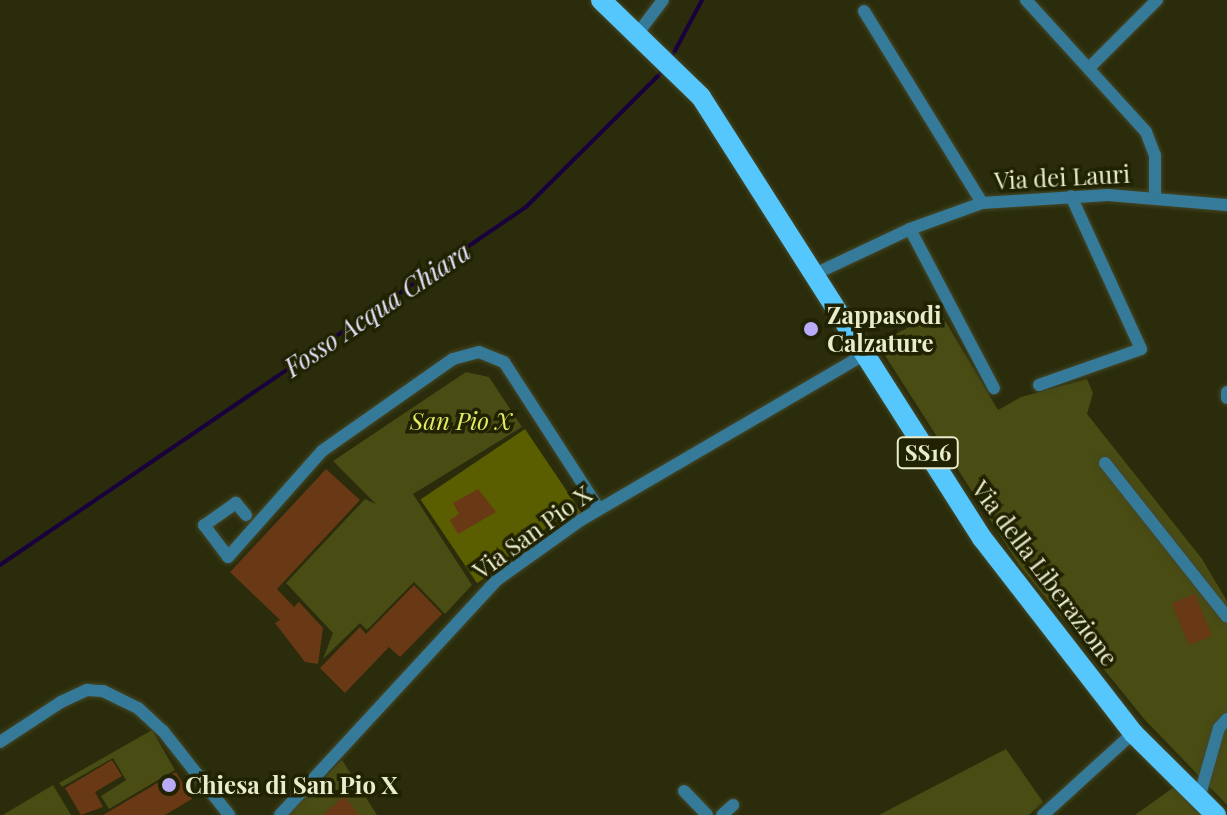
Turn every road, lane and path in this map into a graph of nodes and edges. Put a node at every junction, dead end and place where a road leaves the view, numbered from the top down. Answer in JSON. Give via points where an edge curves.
{"nodes":[{"id":1,"x":601,"y":0,"type":"edge"},
{"id":2,"x":663,"y":0,"type":"edge"},
{"id":3,"x":1026,"y":0,"type":"edge"},
{"id":4,"x":1157,"y":0,"type":"edge"},
{"id":5,"x":864,"y":11,"type":"dead end"},
{"id":6,"x":638,"y":33,"type":"junction"},
{"id":7,"x":1090,"y":67,"type":"junction"},
{"id":8,"x":1155,"y":195,"type":"junction"},
{"id":9,"x":1071,"y":196,"type":"junction"},
{"id":10,"x":982,"y":203,"type":"junction"},
{"id":11,"x":1227,"y":205,"type":"edge"},
{"id":12,"x":910,"y":229,"type":"junction"},
{"id":13,"x":817,"y":273,"type":"junction"},
{"id":14,"x":865,"y":354,"type":"junction"},
{"id":15,"x":1039,"y":385,"type":"dead end"},
{"id":16,"x":994,"y":388,"type":"dead end"},
{"id":17,"x":1105,"y":463,"type":"dead end"},
{"id":18,"x":599,"y":509,"type":"junction"},
{"id":19,"x":246,"y":515,"type":"dead end"},
{"id":20,"x":1227,"y":617,"type":"edge"},
{"id":21,"x":1227,"y":719,"type":"edge"},
{"id":22,"x":1133,"y":733,"type":"junction"},
{"id":23,"x":0,"y":742,"type":"edge"},
{"id":24,"x":684,"y":791,"type":"dead end"},
{"id":25,"x":1199,"y":798,"type":"junction"},
{"id":26,"x":733,"y":805,"type":"dead end"},
{"id":27,"x":227,"y":813,"type":"edge"},
{"id":28,"x":239,"y":815,"type":"edge"},
{"id":29,"x":278,"y":815,"type":"edge"},
{"id":30,"x":707,"y":815,"type":"edge"},
{"id":31,"x":722,"y":815,"type":"edge"},
{"id":32,"x":1043,"y":815,"type":"edge"},
{"id":33,"x":1216,"y":815,"type":"edge"}],
"edges":[{"from":1,"to":6,"type":"main road","name":"Via della Liberazione","number":"SS16"},
{"from":2,"to":6,"type":"street"},
{"from":3,"to":7,"type":"street"},
{"from":4,"to":7,"type":"street"},
{"from":5,"to":10,"type":"street"},
{"from":6,"to":13,"type":"main road","name":"Via della Liberazione","number":"SS16","via":[[667,60],[728,136]]},
{"from":7,"to":8,"type":"street","via":[[1146,132],[1155,155]]},
{"from":8,"to":9,"type":"street","name":"Via dei Lauri"},
{"from":8,"to":11,"type":"street","name":"Via dei Lauri"},
{"from":9,"to":10,"type":"street","name":"Via dei Lauri"},
{"from":9,"to":15,"type":"street","via":[[1141,349]]},
{"from":10,"to":12,"type":"street","name":"Via dei Lauri"},
{"from":12,"to":13,"type":"street","name":"Via dei Lauri"},
{"from":12,"to":16,"type":"street"},
{"from":13,"to":14,"type":"main road","name":"Via della Liberazione","number":"SS16"},
{"from":14,"to":18,"type":"street","name":"Via San Pio X"},
{"from":14,"to":22,"type":"main road","name":"Via della Liberazione","number":"SS16","via":[[982,538]]},
{"from":17,"to":20,"type":"street"},
{"from":18,"to":19,"type":"street","via":[[504,362],[479,352],[453,359],[322,451],[228,557],[204,525],[236,503]]},
{"from":18,"to":29,"type":"street","name":"Via San Pio X","via":[[497,580]]},
{"from":21,"to":25,"type":"street","via":[[1219,728]]},
{"from":22,"to":25,"type":"main road","name":"Via della Liberazione","number":"SS16"},
{"from":22,"to":32,"type":"street"},
{"from":23,"to":27,"type":"street","via":[[61,702],[87,690],[103,691],[138,708],[163,731]]},
{"from":24,"to":30,"type":"street"},
{"from":25,"to":33,"type":"main road","name":"Via della Liberazione","number":"SS16"},
{"from":26,"to":31,"type":"street"},
{"from":27,"to":28,"type":"street"}]}
